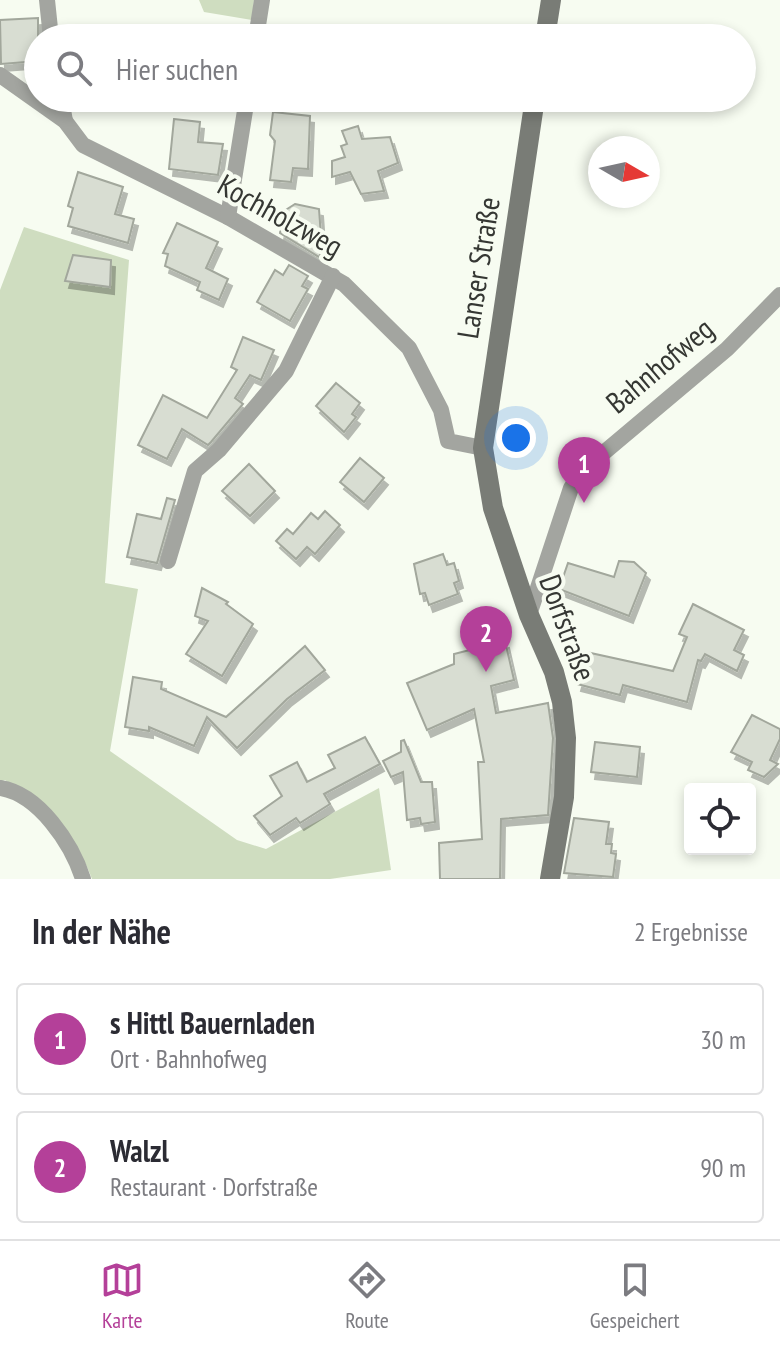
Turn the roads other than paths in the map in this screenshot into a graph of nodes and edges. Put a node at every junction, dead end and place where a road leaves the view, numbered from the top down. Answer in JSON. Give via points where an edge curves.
{"nodes":[{"id":1,"x":47,"y":0,"type":"edge"},
{"id":2,"x":262,"y":0,"type":"edge"},
{"id":3,"x":551,"y":0,"type":"edge"},
{"id":4,"x":50,"y":24,"type":"edge"},
{"id":5,"x":258,"y":24,"type":"edge"},
{"id":6,"x":547,"y":24,"type":"edge"},
{"id":7,"x":0,"y":75,"type":"edge"},
{"id":8,"x":24,"y":92,"type":"edge"},
{"id":9,"x":52,"y":112,"type":"edge"},
{"id":10,"x":63,"y":112,"type":"edge"},
{"id":11,"x":245,"y":112,"type":"edge"},
{"id":12,"x":533,"y":112,"type":"edge"},
{"id":13,"x":65,"y":121,"type":"junction"},
{"id":14,"x":228,"y":217,"type":"junction"},
{"id":15,"x":333,"y":276,"type":"junction"},
{"id":16,"x":780,"y":295,"type":"edge"},
{"id":17,"x":483,"y":448,"type":"junction"},
{"id":18,"x":168,"y":561,"type":"dead end"},
{"id":19,"x":529,"y":615,"type":"junction"},
{"id":20,"x":0,"y":788,"type":"edge"},
{"id":21,"x":83,"y":879,"type":"edge"},
{"id":22,"x":550,"y":879,"type":"edge"}],
"edges":[{"from":1,"to":4,"type":"street"},
{"from":2,"to":5,"type":"street"},
{"from":3,"to":6,"type":"main road"},
{"from":7,"to":8,"type":"street","name":"Kochholzweg"},
{"from":9,"to":13,"type":"street","name":"Kochholzweg"},
{"from":10,"to":13,"type":"street"},
{"from":11,"to":14,"type":"street"},
{"from":12,"to":17,"type":"main road","name":"Lanser Straße"},
{"from":13,"to":14,"type":"street","name":"Kochholzweg","via":[[83,145]]},
{"from":14,"to":15,"type":"street","name":"Kochholzweg"},
{"from":15,"to":17,"type":"street","name":"Kochholzweg","via":[[409,348],[441,410],[448,441]]},
{"from":15,"to":18,"type":"street","via":[[286,371],[195,471]]},
{"from":16,"to":19,"type":"street","name":"Bahnhofweg","via":[[727,349],[582,471],[571,488]]},
{"from":17,"to":19,"type":"main road","name":"Dorfstraße","via":[[493,508]]},
{"from":19,"to":22,"type":"main road","name":"Dorfstraße","via":[[554,672],[566,738],[564,797]]},
{"from":20,"to":21,"type":"street","via":[[27,800],[59,833]]}]}
